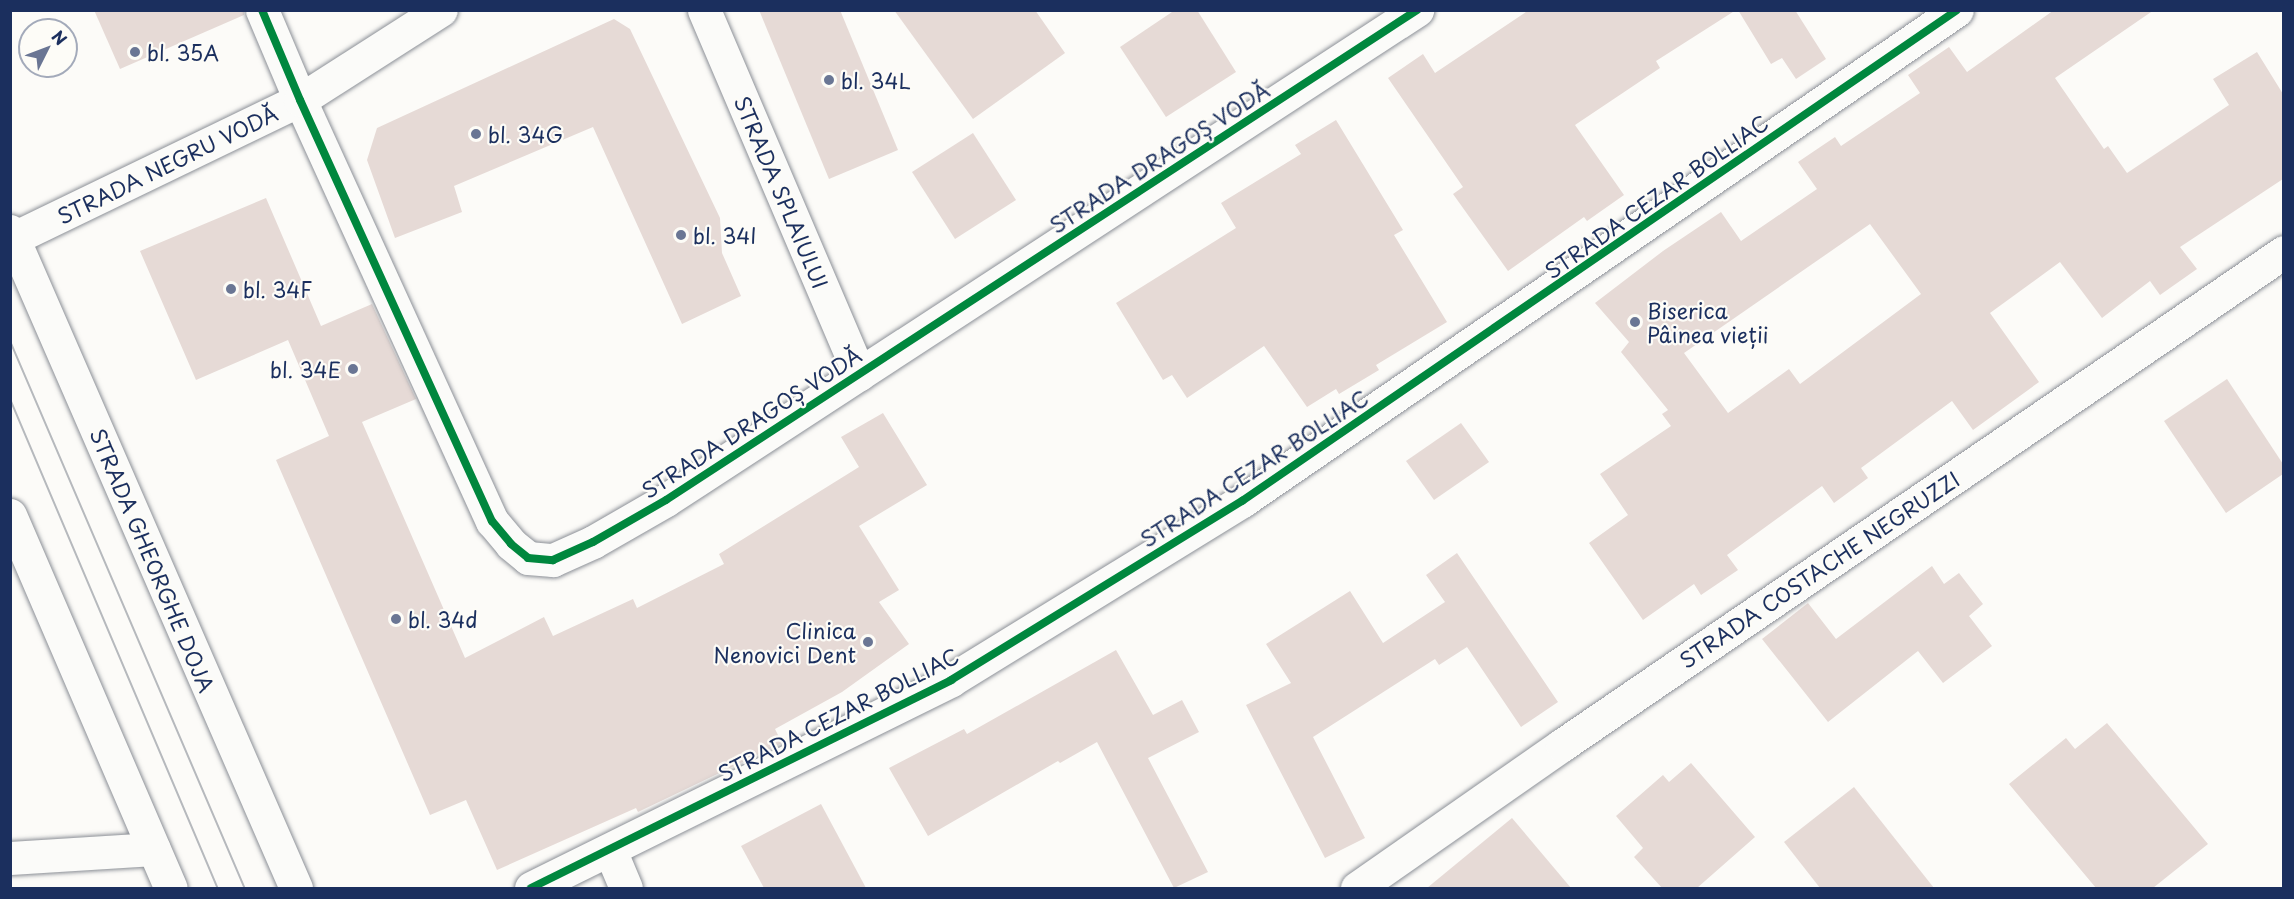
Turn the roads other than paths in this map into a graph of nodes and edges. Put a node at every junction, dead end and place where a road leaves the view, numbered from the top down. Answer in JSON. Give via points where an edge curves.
{"nodes":[{"id":1,"x":262,"y":10,"type":"edge"},
{"id":2,"x":441,"y":10,"type":"edge"},
{"id":3,"x":704,"y":10,"type":"edge"},
{"id":4,"x":1417,"y":10,"type":"edge"},
{"id":5,"x":1957,"y":10,"type":"edge"},
{"id":6,"x":300,"y":100,"type":"junction"},
{"id":7,"x":12,"y":234,"type":"edge"},
{"id":8,"x":2283,"y":252,"type":"edge"},
{"id":9,"x":859,"y":374,"type":"junction"},
{"id":10,"x":10,"y":515,"type":"edge"},
{"id":11,"x":154,"y":849,"type":"junction"},
{"id":12,"x":610,"y":850,"type":"junction"},
{"id":13,"x":10,"y":858,"type":"edge"},
{"id":14,"x":171,"y":888,"type":"edge"},
{"id":15,"x":296,"y":888,"type":"edge"},
{"id":16,"x":531,"y":888,"type":"edge"},
{"id":17,"x":626,"y":888,"type":"edge"},
{"id":18,"x":1357,"y":888,"type":"edge"}],
"edges":[{"from":1,"to":6,"type":"street"},
{"from":2,"to":6,"type":"street","name":"STRADA NEGRU VODĂ"},
{"from":3,"to":9,"type":"street","name":"STRADA SPLAIULUI"},
{"from":4,"to":9,"type":"street","name":"STRADA DRAGOȘ VODĂ"},
{"from":5,"to":12,"type":"street","name":"STRADA CEZAR BOLLIAC","via":[[1242,501],[951,680]]},
{"from":6,"to":7,"type":"street","name":"STRADA NEGRU VODĂ"},
{"from":6,"to":9,"type":"street","name":"STRADA DRAGOȘ VODĂ","via":[[492,521],[528,558],[553,560],[593,542],[666,500]]},
{"from":7,"to":15,"type":"street","name":"STRADA GHEORGHE DOJA"},
{"from":8,"to":18,"type":"street","name":"STRADA COSTACHE NEGRUZZI"},
{"from":10,"to":11,"type":"street"},
{"from":11,"to":13,"type":"street"},
{"from":11,"to":14,"type":"street"},
{"from":12,"to":16,"type":"street","name":"STRADA CEZAR BOLLIAC"},
{"from":12,"to":17,"type":"street"}]}
